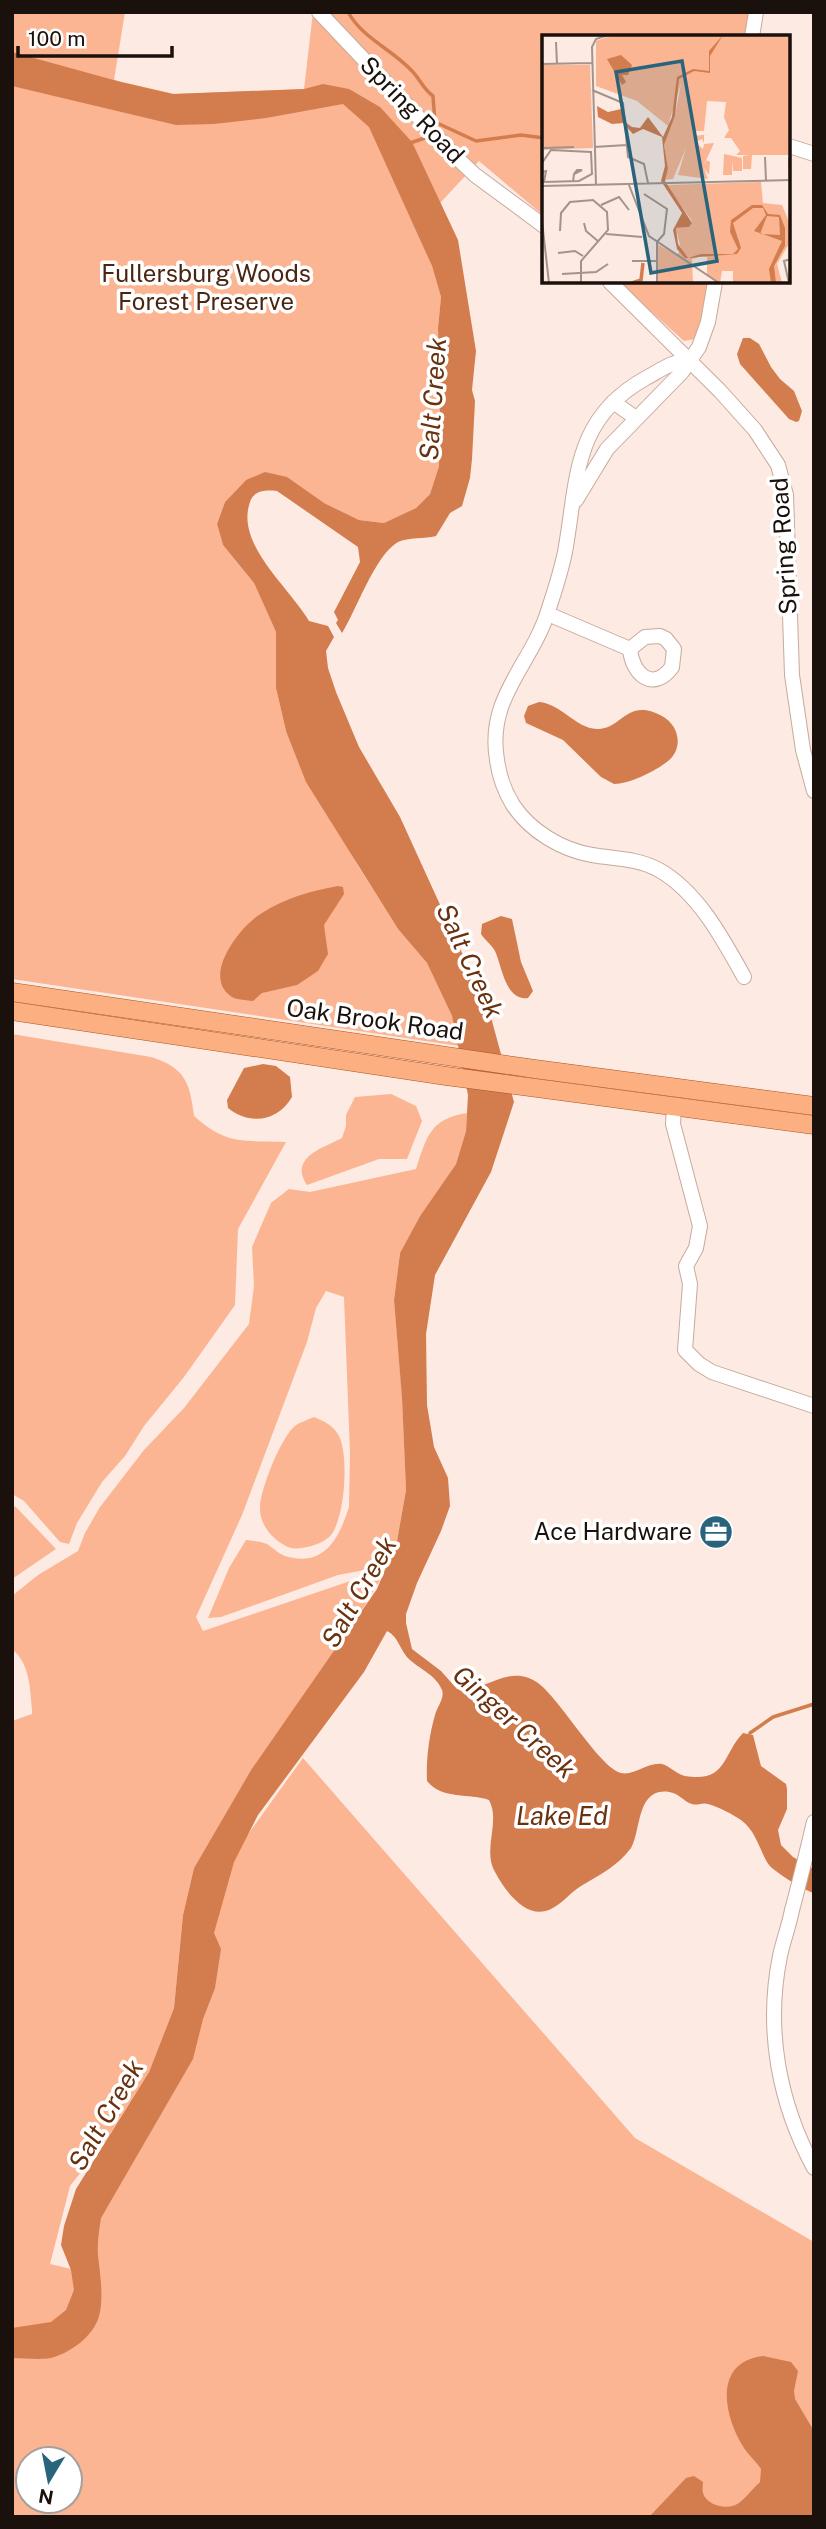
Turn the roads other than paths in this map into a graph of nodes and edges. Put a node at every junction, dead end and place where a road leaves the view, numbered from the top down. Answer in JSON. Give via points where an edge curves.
{"nodes":[{"id":1,"x":319,"y":12,"type":"edge"},
{"id":2,"x":756,"y":12,"type":"edge"},
{"id":3,"x":752,"y":35,"type":"edge"},
{"id":4,"x":791,"y":147,"type":"edge"},
{"id":5,"x":811,"y":153,"type":"edge"},
{"id":6,"x":542,"y":225,"type":"edge"},
{"id":7,"x":612,"y":284,"type":"edge"},
{"id":8,"x":715,"y":284,"type":"edge"},
{"id":9,"x":689,"y":360,"type":"junction"},
{"id":10,"x":613,"y":402,"type":"junction"},
{"id":11,"x":636,"y":418,"type":"junction"},
{"id":12,"x":570,"y":513,"type":"junction"},
{"id":13,"x":548,"y":614,"type":"junction"},
{"id":14,"x":630,"y":649,"type":"dead end"},
{"id":15,"x":814,"y":791,"type":"edge"},
{"id":16,"x":744,"y":977,"type":"dead end"},
{"id":17,"x":12,"y":992,"type":"edge"},
{"id":18,"x":12,"y":1011,"type":"edge"},
{"id":19,"x":814,"y":1106,"type":"edge"},
{"id":20,"x":674,"y":1107,"type":"junction"},
{"id":21,"x":814,"y":1125,"type":"edge"},
{"id":22,"x":814,"y":1406,"type":"edge"},
{"id":23,"x":814,"y":1822,"type":"edge"},
{"id":24,"x":814,"y":2168,"type":"edge"}],
"edges":[{"from":1,"to":6,"type":"street","name":"Spring Road","via":[[456,157]]},
{"from":2,"to":3,"type":"street"},
{"from":4,"to":5,"type":"street"},
{"from":7,"to":9,"type":"street","name":"Spring Road"},
{"from":8,"to":9,"type":"street","via":[[708,322]]},
{"from":9,"to":10,"type":"street","via":[[670,363]]},
{"from":9,"to":11,"type":"street"},
{"from":9,"to":15,"type":"street","name":"Spring Road","via":[[755,429],[781,473],[787,514],[792,675]]},
{"from":10,"to":11,"type":"street"},
{"from":10,"to":12,"type":"street","via":[[578,462]]},
{"from":11,"to":12,"type":"street","via":[[597,463]]},
{"from":12,"to":13,"type":"street","via":[[565,554]]},
{"from":13,"to":14,"type":"street"},
{"from":13,"to":16,"type":"street","via":[[506,691],[497,718],[498,766],[514,806],[545,836],[565,847],[593,856],[632,860],[671,878],[704,914]]},
{"from":17,"to":19,"type":"main road","name":"Oak Brook Road"},
{"from":18,"to":20,"type":"main road","name":"Oak Brook Road"},
{"from":20,"to":21,"type":"main road","name":"Oak Brook Road"},
{"from":20,"to":22,"type":"street","via":[[673,1124],[700,1226],[686,1266],[690,1284],[685,1350],[712,1372]]},
{"from":23,"to":24,"type":"street","via":[[779,1957],[776,1999],[777,2068],[793,2123]]}]}
